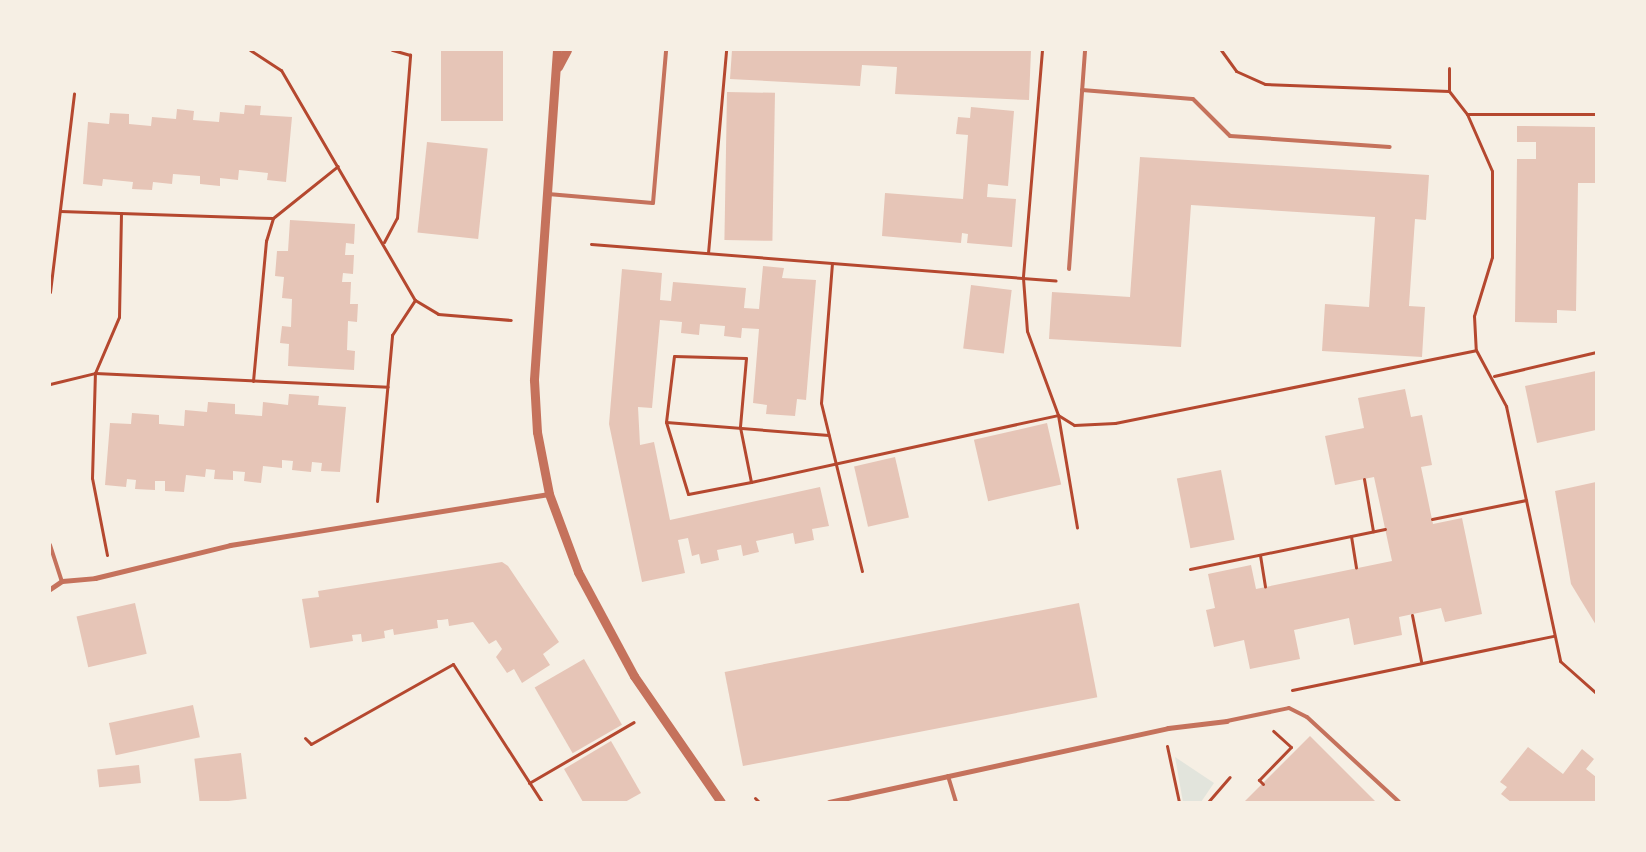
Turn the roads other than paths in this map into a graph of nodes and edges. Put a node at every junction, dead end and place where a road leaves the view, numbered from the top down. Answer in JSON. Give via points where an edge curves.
{"nodes":[{"id":1,"x":557,"y":50,"type":"edge"},
{"id":2,"x":566,"y":50,"type":"edge"},
{"id":3,"x":666,"y":50,"type":"edge"},
{"id":4,"x":1085,"y":50,"type":"edge"},
{"id":5,"x":558,"y":67,"type":"junction"},
{"id":6,"x":1082,"y":90,"type":"junction"},
{"id":7,"x":1390,"y":148,"type":"dead end"},
{"id":8,"x":546,"y":194,"type":"junction"},
{"id":9,"x":1069,"y":269,"type":"road end"},
{"id":10,"x":549,"y":494,"type":"junction"},
{"id":11,"x":50,"y":545,"type":"edge"},
{"id":12,"x":62,"y":581,"type":"junction"},
{"id":13,"x":50,"y":590,"type":"edge"},
{"id":14,"x":1227,"y":721,"type":"joint"},
{"id":15,"x":948,"y":776,"type":"junction"},
{"id":16,"x":721,"y":802,"type":"edge"},
{"id":17,"x":829,"y":802,"type":"edge"},
{"id":18,"x":956,"y":802,"type":"edge"},
{"id":19,"x":1399,"y":802,"type":"edge"}],
"edges":[{"from":1,"to":5,"type":"street"},
{"from":2,"to":5,"type":"street"},
{"from":3,"to":8,"type":"lane","via":[[653,203]]},
{"from":4,"to":6,"type":"lane"},
{"from":5,"to":8,"type":"street"},
{"from":6,"to":7,"type":"lane","via":[[1193,99],[1230,136]]},
{"from":6,"to":9,"type":"lane"},
{"from":8,"to":10,"type":"street","via":[[534,380],[538,432]]},
{"from":10,"to":12,"type":"street","via":[[230,545],[95,578]]},
{"from":10,"to":16,"type":"street","via":[[578,572],[634,676]]},
{"from":11,"to":12,"type":"lane"},
{"from":12,"to":13,"type":"street"},
{"from":14,"to":15,"type":"street","via":[[1168,728]]},
{"from":14,"to":19,"type":"lane","via":[[1289,708],[1307,717]]},
{"from":15,"to":17,"type":"street"},
{"from":15,"to":18,"type":"lane"}]}
